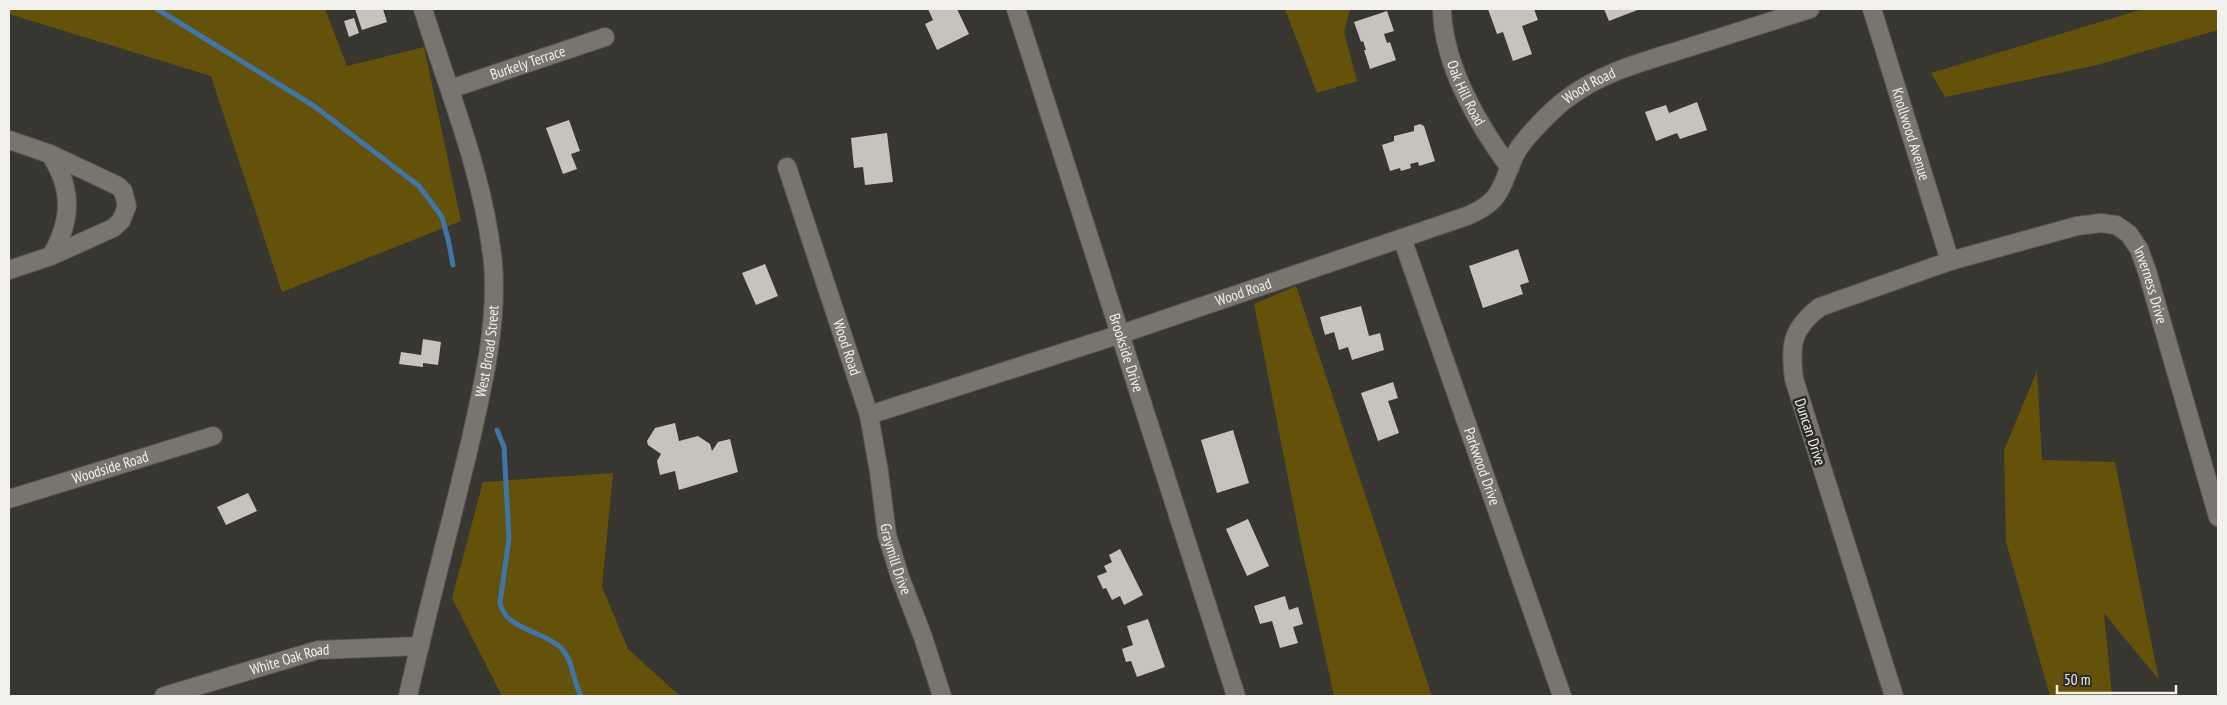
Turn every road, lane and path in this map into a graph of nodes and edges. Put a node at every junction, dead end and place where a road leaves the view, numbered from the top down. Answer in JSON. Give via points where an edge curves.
{"nodes":[{"id":1,"x":423,"y":9,"type":"edge"},
{"id":2,"x":1016,"y":9,"type":"edge"},
{"id":3,"x":1442,"y":9,"type":"edge"},
{"id":4,"x":1810,"y":9,"type":"edge"},
{"id":5,"x":1872,"y":9,"type":"edge"},
{"id":6,"x":605,"y":37,"type":"dead end"},
{"id":7,"x":450,"y":89,"type":"junction"},
{"id":8,"x":9,"y":140,"type":"edge"},
{"id":9,"x":50,"y":154,"type":"junction"},
{"id":10,"x":787,"y":167,"type":"dead end"},
{"id":11,"x":1510,"y":168,"type":"junction"},
{"id":12,"x":1402,"y":238,"type":"junction"},
{"id":13,"x":51,"y":256,"type":"junction"},
{"id":14,"x":1950,"y":260,"type":"junction"},
{"id":15,"x":9,"y":270,"type":"edge"},
{"id":16,"x":1121,"y":334,"type":"junction"},
{"id":17,"x":868,"y":415,"type":"junction"},
{"id":18,"x":213,"y":436,"type":"dead end"},
{"id":19,"x":9,"y":499,"type":"edge"},
{"id":20,"x":2218,"y":518,"type":"edge"},
{"id":21,"x":420,"y":646,"type":"junction"},
{"id":22,"x":164,"y":696,"type":"edge"},
{"id":23,"x":408,"y":696,"type":"edge"},
{"id":24,"x":942,"y":696,"type":"edge"},
{"id":25,"x":1236,"y":696,"type":"edge"},
{"id":26,"x":1562,"y":696,"type":"edge"},
{"id":27,"x":1893,"y":696,"type":"edge"}],
"edges":[{"from":1,"to":7,"type":"street","name":"West Broad Street"},
{"from":2,"to":16,"type":"street","name":"Brookside Drive"},
{"from":3,"to":11,"type":"street","name":"Oak Hill Road","via":[[1450,52],[1469,104],[1491,143]]},
{"from":4,"to":11,"type":"street","name":"Wood Road","via":[[1604,76],[1564,100],[1516,152]]},
{"from":5,"to":14,"type":"street","name":"Knollwood Avenue"},
{"from":6,"to":7,"type":"street","name":"Burkely Terrace"},
{"from":7,"to":21,"type":"street","name":"West Broad Street","via":[[484,204],[494,296],[477,415]]},
{"from":8,"to":9,"type":"street"},
{"from":9,"to":13,"type":"street","via":[[64,181],[67,198],[66,224]]},
{"from":9,"to":13,"type":"street","via":[[118,186],[123,191],[127,206],[121,221],[113,228]]},
{"from":10,"to":17,"type":"street","name":"Wood Road"},
{"from":11,"to":12,"type":"street","name":"Wood Road","via":[[1495,199],[1482,210]]},
{"from":12,"to":16,"type":"street","name":"Wood Road"},
{"from":12,"to":26,"type":"street","name":"Parkwood Drive"},
{"from":13,"to":15,"type":"street"},
{"from":14,"to":20,"type":"street","name":"Inverness Drive","via":[[2077,226],[2116,225],[2129,234],[2147,271]]},
{"from":14,"to":27,"type":"street","name":"Duncan Drive","via":[[1820,307],[1796,331],[1791,346],[1794,379]]},
{"from":16,"to":17,"type":"street","name":"Wood Road"},
{"from":16,"to":25,"type":"street","name":"Brookside Drive"},
{"from":17,"to":24,"type":"street","name":"Graymill Drive","via":[[887,535]]},
{"from":18,"to":19,"type":"street","name":"Woodside Road"},
{"from":21,"to":22,"type":"street","name":"White Oak Road","via":[[318,650]]},
{"from":21,"to":23,"type":"street","name":"West Broad Street"}]}
